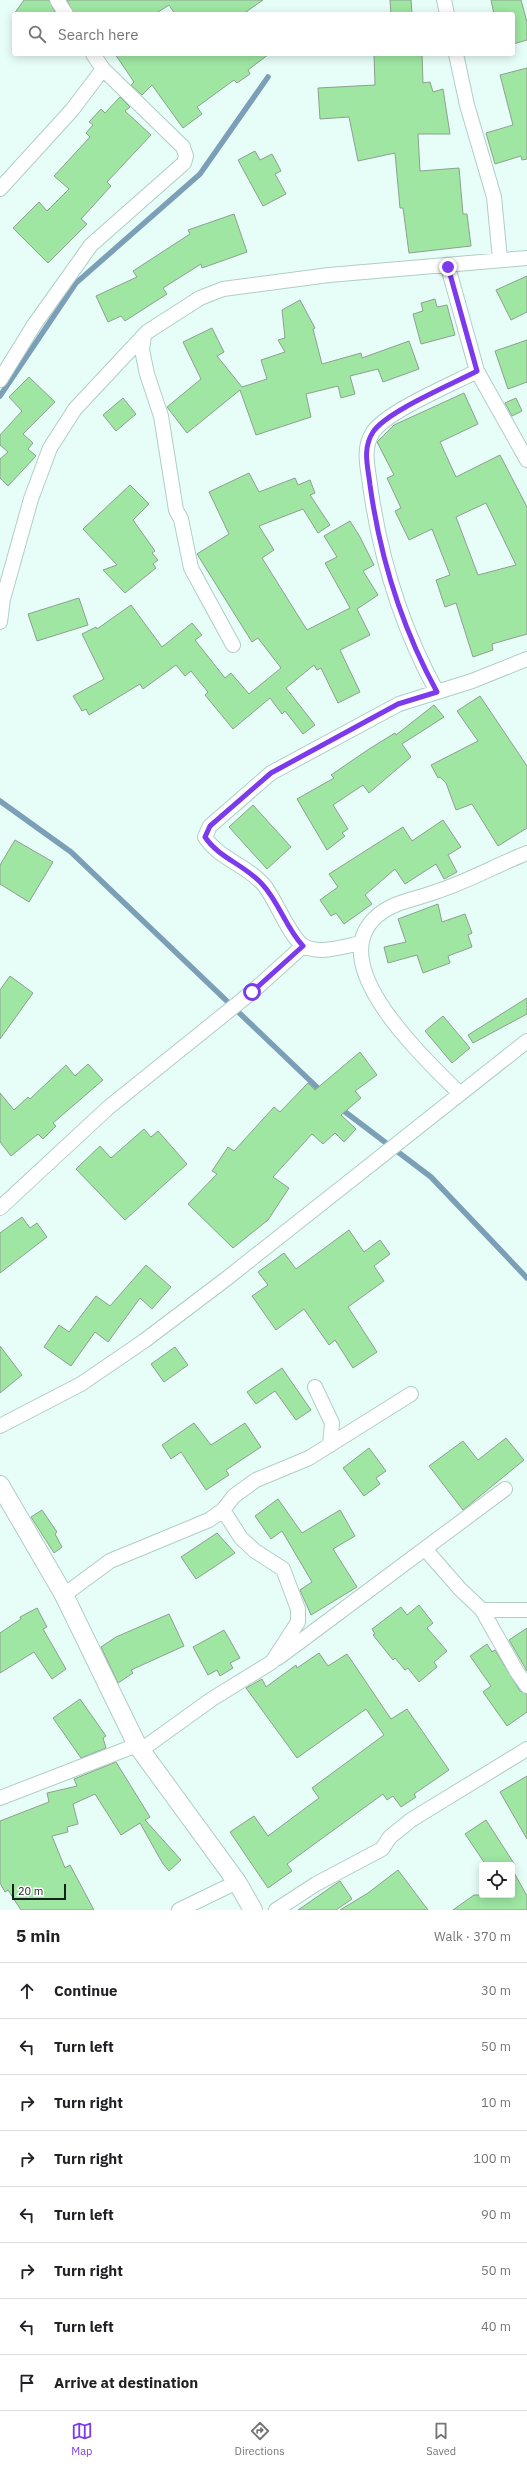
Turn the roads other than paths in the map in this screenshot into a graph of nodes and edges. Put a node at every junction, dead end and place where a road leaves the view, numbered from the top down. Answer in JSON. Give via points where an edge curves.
{"nodes":[{"id":1,"x":56,"y":0,"type":"edge"},
{"id":2,"x":444,"y":0,"type":"edge"},
{"id":3,"x":65,"y":12,"type":"edge"},
{"id":4,"x":447,"y":12,"type":"edge"},
{"id":5,"x":94,"y":56,"type":"edge"},
{"id":6,"x":456,"y":56,"type":"edge"},
{"id":7,"x":103,"y":69,"type":"junction"},
{"id":8,"x":0,"y":189,"type":"edge"},
{"id":9,"x":527,"y":258,"type":"edge"},
{"id":10,"x":500,"y":259,"type":"junction"},
{"id":11,"x":448,"y":267,"type":"junction"},
{"id":12,"x":144,"y":335,"type":"junction"},
{"id":13,"x":477,"y":371,"type":"junction"},
{"id":14,"x":0,"y":380,"type":"edge"},
{"id":15,"x":527,"y":460,"type":"edge"},
{"id":16,"x":0,"y":622,"type":"edge"},
{"id":17,"x":233,"y":645,"type":"dead end"},
{"id":18,"x":527,"y":659,"type":"edge"},
{"id":19,"x":437,"y":692,"type":"junction"},
{"id":20,"x":527,"y":853,"type":"edge"},
{"id":21,"x":361,"y":943,"type":"junction"},
{"id":22,"x":303,"y":946,"type":"junction"},
{"id":23,"x":527,"y":1041,"type":"edge"},
{"id":24,"x":460,"y":1094,"type":"junction"},
{"id":25,"x":0,"y":1208,"type":"edge"},
{"id":26,"x":315,"y":1388,"type":"dead end"},
{"id":27,"x":411,"y":1394,"type":"dead end"},
{"id":28,"x":0,"y":1426,"type":"edge"},
{"id":29,"x":330,"y":1445,"type":"junction"},
{"id":30,"x":0,"y":1485,"type":"edge"},
{"id":31,"x":505,"y":1489,"type":"dead end"},
{"id":32,"x":222,"y":1510,"type":"junction"},
{"id":33,"x":425,"y":1549,"type":"junction"},
{"id":34,"x":64,"y":1595,"type":"junction"},
{"id":35,"x":482,"y":1610,"type":"junction"},
{"id":36,"x":527,"y":1610,"type":"edge"},
{"id":37,"x":263,"y":1668,"type":"junction"},
{"id":38,"x":527,"y":1686,"type":"edge"},
{"id":39,"x":139,"y":1748,"type":"junction"},
{"id":40,"x":527,"y":1748,"type":"edge"},
{"id":41,"x":0,"y":1798,"type":"edge"},
{"id":42,"x":237,"y":1882,"type":"junction"},
{"id":43,"x":179,"y":1910,"type":"edge"},
{"id":44,"x":253,"y":1910,"type":"edge"},
{"id":45,"x":276,"y":1910,"type":"edge"}],
"edges":[{"from":1,"to":3,"type":"street"},
{"from":2,"to":4,"type":"street"},
{"from":5,"to":7,"type":"street"},
{"from":6,"to":10,"type":"street","via":[[467,105],[494,197]]},
{"from":7,"to":8,"type":"street","via":[[72,110]]},
{"from":7,"to":14,"type":"street","via":[[183,147],[186,156],[184,163],[91,244],[34,325]]},
{"from":9,"to":10,"type":"street"},
{"from":10,"to":11,"type":"street"},
{"from":11,"to":12,"type":"street","via":[[347,274],[223,289],[200,298]]},
{"from":11,"to":13,"type":"street"},
{"from":12,"to":16,"type":"street","via":[[75,409],[50,448],[31,499],[3,599]]},
{"from":12,"to":17,"type":"street","via":[[142,350],[161,416],[176,510],[182,519],[191,568]]},
{"from":13,"to":15,"type":"street"},
{"from":13,"to":19,"type":"street","via":[[405,407],[374,431],[366,451],[384,562],[421,663]]},
{"from":18,"to":19,"type":"street"},
{"from":19,"to":22,"type":"street","via":[[398,704],[271,773],[210,826],[205,837],[212,848],[248,870],[262,884],[274,898],[294,936]]},
{"from":20,"to":21,"type":"street","via":[[439,891],[391,907],[367,926]]},
{"from":21,"to":22,"type":"street","via":[[314,950]]},
{"from":21,"to":24,"type":"street","via":[[364,973],[382,1006],[406,1039]]},
{"from":22,"to":25,"type":"street","via":[[252,992],[109,1107]]},
{"from":23,"to":24,"type":"street"},
{"from":24,"to":28,"type":"street","via":[[226,1279],[106,1368],[81,1384]]},
{"from":26,"to":29,"type":"street","via":[[332,1423]]},
{"from":27,"to":29,"type":"street"},
{"from":29,"to":32,"type":"street","via":[[309,1458],[256,1480],[234,1496]]},
{"from":30,"to":34,"type":"street"},
{"from":31,"to":33,"type":"street"},
{"from":32,"to":34,"type":"street","via":[[209,1520],[110,1561]]},
{"from":32,"to":37,"type":"street","via":[[241,1538],[255,1551],[283,1569],[298,1608],[298,1622],[272,1662]]},
{"from":33,"to":35,"type":"street"},
{"from":33,"to":37,"type":"street"},
{"from":34,"to":39,"type":"street"},
{"from":35,"to":36,"type":"street"},
{"from":35,"to":38,"type":"street"},
{"from":37,"to":39,"type":"street"},
{"from":39,"to":41,"type":"street"},
{"from":39,"to":42,"type":"street"},
{"from":40,"to":45,"type":"street","via":[[411,1820],[390,1837],[382,1849],[322,1880]]},
{"from":42,"to":43,"type":"street"},
{"from":42,"to":44,"type":"street"}]}
